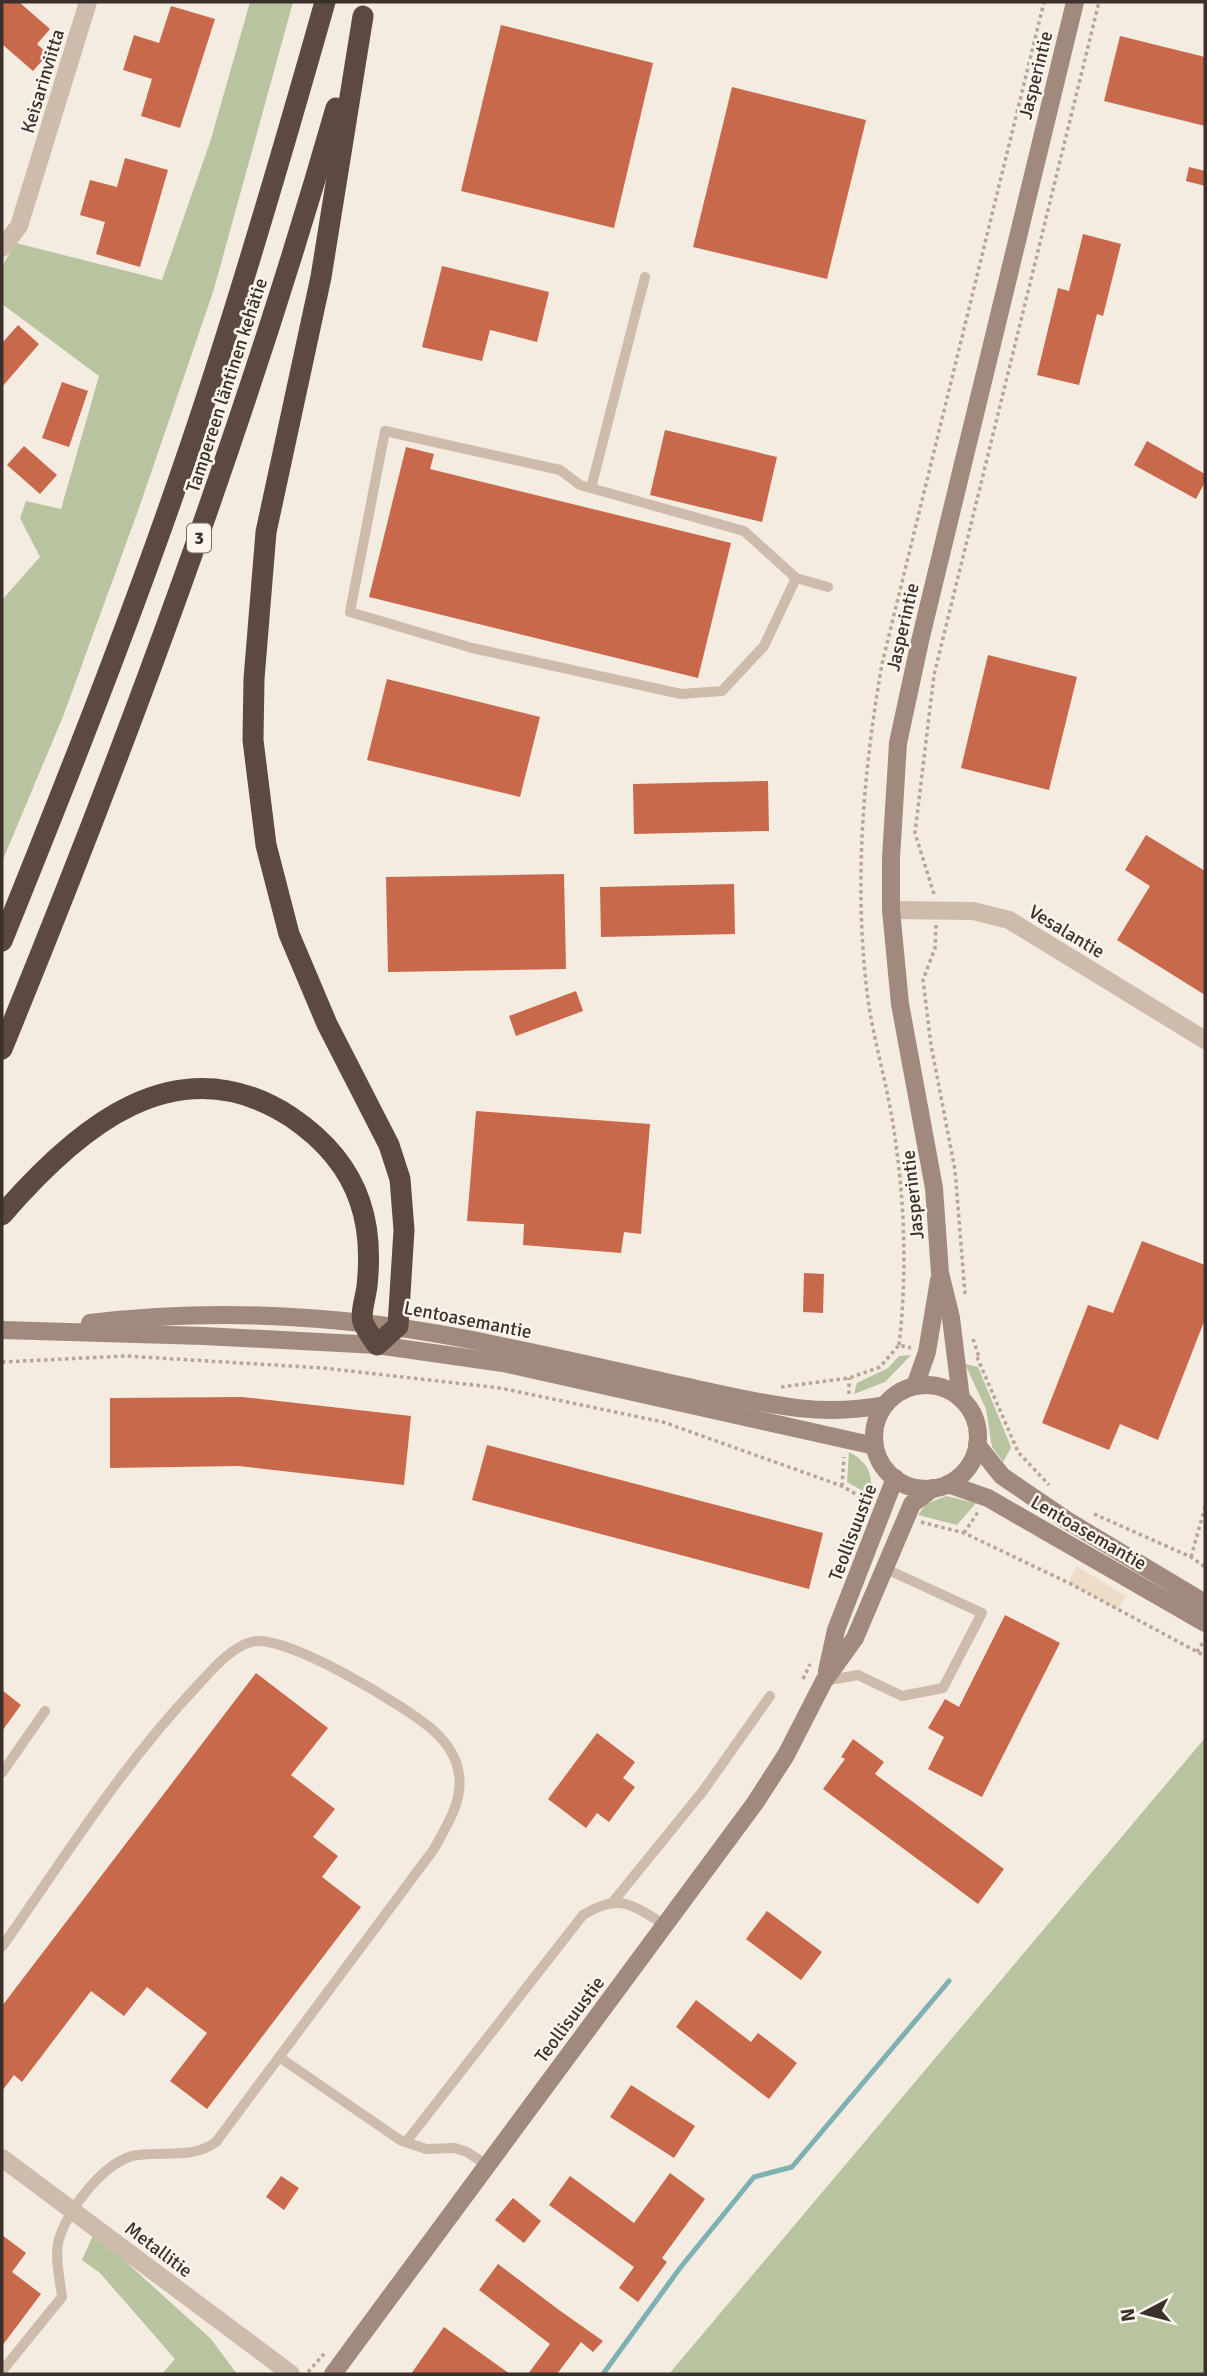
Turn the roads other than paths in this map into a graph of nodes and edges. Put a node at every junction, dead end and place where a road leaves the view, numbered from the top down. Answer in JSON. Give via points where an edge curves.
{"nodes":[{"id":1,"x":88,"y":2,"type":"edge"},
{"id":2,"x":325,"y":2,"type":"edge"},
{"id":3,"x":1075,"y":2,"type":"edge"},
{"id":4,"x":365,"y":9,"type":"edge"},
{"id":5,"x":2,"y":248,"type":"edge"},
{"id":6,"x":645,"y":276,"type":"dead end"},
{"id":7,"x":592,"y":488,"type":"junction"},
{"id":8,"x":796,"y":578,"type":"junction"},
{"id":9,"x":828,"y":587,"type":"dead end"},
{"id":10,"x":891,"y":909,"type":"junction"},
{"id":11,"x":2,"y":941,"type":"edge"},
{"id":12,"x":1205,"y":1040,"type":"edge"},
{"id":13,"x":2,"y":1049,"type":"edge"},
{"id":14,"x":2,"y":1214,"type":"edge"},
{"id":15,"x":940,"y":1273,"type":"junction"},
{"id":16,"x":362,"y":1321,"type":"junction"},
{"id":17,"x":398,"y":1326,"type":"junction"},
{"id":18,"x":2,"y":1330,"type":"edge"},
{"id":19,"x":37,"y":1330,"type":"junction"},
{"id":20,"x":377,"y":1345,"type":"junction"},
{"id":21,"x":915,"y":1386,"type":"junction"},
{"id":22,"x":961,"y":1399,"type":"junction"},
{"id":23,"x":885,"y":1405,"type":"junction"},
{"id":24,"x":977,"y":1445,"type":"junction"},
{"id":25,"x":875,"y":1446,"type":"junction"},
{"id":26,"x":895,"y":1478,"type":"junction"},
{"id":27,"x":940,"y":1486,"type":"junction"},
{"id":28,"x":884,"y":1568,"type":"junction"},
{"id":29,"x":1205,"y":1603,"type":"edge"},
{"id":30,"x":1205,"y":1623,"type":"edge"},
{"id":31,"x":824,"y":1681,"type":"junction"},
{"id":32,"x":770,"y":1696,"type":"dead end"},
{"id":33,"x":45,"y":1711,"type":"dead end"},
{"id":34,"x":2,"y":1773,"type":"edge"},
{"id":35,"x":612,"y":1903,"type":"junction"},
{"id":36,"x":665,"y":1925,"type":"junction"},
{"id":37,"x":2,"y":1947,"type":"edge"},
{"id":38,"x":279,"y":2057,"type":"junction"},
{"id":39,"x":405,"y":2142,"type":"junction"},
{"id":40,"x":2,"y":2158,"type":"edge"},
{"id":41,"x":486,"y":2165,"type":"junction"},
{"id":42,"x":73,"y":2212,"type":"junction"},
{"id":43,"x":2,"y":2371,"type":"edge"},
{"id":44,"x":291,"y":2374,"type":"edge"},
{"id":45,"x":334,"y":2374,"type":"edge"}],
"edges":[{"from":1,"to":5,"type":"street","name":"Keisarinviitta","via":[[19,226]]},
{"from":2,"to":11,"type":"highway","name":"Tampereen läntinen kehätie","number":"3","via":[[214,374],[140,587]]},
{"from":3,"to":10,"type":"main road","name":"Jasperintie","via":[[898,743]]},
{"from":4,"to":13,"type":"highway","name":"Tampereen läntinen kehätie","number":"3","via":[[253,381],[177,600],[92,828]]},
{"from":4,"to":17,"type":"highway","via":[[321,276],[266,532],[254,666],[253,740],[266,845],[289,934],[327,1024],[389,1145],[400,1179],[404,1230]]},
{"from":6,"to":7,"type":"lane"},
{"from":7,"to":8,"type":"lane","via":[[744,531]]},
{"from":7,"to":8,"type":"lane","via":[[560,470],[385,431],[350,612],[472,648],[681,694],[722,691],[764,646]]},
{"from":8,"to":9,"type":"lane"},
{"from":10,"to":12,"type":"street","name":"Vesalantie","via":[[973,911],[1009,920]]},
{"from":10,"to":15,"type":"main road","name":"Jasperintie","via":[[900,1004],[934,1188]]},
{"from":14,"to":16,"type":"highway","via":[[75,1139],[131,1103],[181,1091],[230,1092],[256,1098],[319,1138],[349,1176],[366,1223]]},
{"from":15,"to":21,"type":"main road","name":"Jasperintie","via":[[927,1352]]},
{"from":15,"to":22,"type":"main road","name":"Jasperintie"},
{"from":16,"to":17,"type":"main road","name":"Lentoasemantie"},
{"from":16,"to":19,"type":"main road","name":"Lentoasemantie","via":[[233,1315],[125,1319]]},
{"from":16,"to":20,"type":"highway"},
{"from":17,"to":20,"type":"highway"},
{"from":17,"to":23,"type":"main road","name":"Lentoasemantie","via":[[762,1404],[849,1412]]},
{"from":18,"to":19,"type":"main road","name":"Lentoasemantie"},
{"from":19,"to":20,"type":"main road","name":"Lentoasemantie"},
{"from":20,"to":25,"type":"main road","name":"Lentoasemantie","via":[[503,1363]]},
{"from":21,"to":22,"type":"main road","via":[[932,1385]]},
{"from":21,"to":23,"type":"main road"},
{"from":22,"to":24,"type":"main road","via":[[973,1415]]},
{"from":23,"to":25,"type":"main road","via":[[876,1424]]},
{"from":24,"to":27,"type":"main road","via":[[962,1474]]},
{"from":24,"to":29,"type":"main road","name":"Lentoasemantie","via":[[1002,1476]]},
{"from":25,"to":26,"type":"main road"},
{"from":26,"to":27,"type":"main road","via":[[919,1488]]},
{"from":26,"to":31,"type":"main road","name":"Teollisuustie","via":[[877,1504]]},
{"from":27,"to":28,"type":"main road","name":"Teollisuustie","via":[[912,1504]]},
{"from":27,"to":30,"type":"main road","name":"Lentoasemantie","via":[[988,1498]]},
{"from":28,"to":31,"type":"main road","name":"Teollisuustie","via":[[855,1638]]},
{"from":28,"to":31,"type":"lane","via":[[982,1613],[943,1688],[902,1696],[858,1675]]},
{"from":31,"to":36,"type":"main road","name":"Teollisuustie","via":[[755,1803]]},
{"from":32,"to":35,"type":"lane","via":[[704,1791]]},
{"from":33,"to":34,"type":"lane"},
{"from":35,"to":36,"type":"lane","via":[[640,1909]]},
{"from":35,"to":39,"type":"lane","via":[[602,1903],[583,1915]]},
{"from":36,"to":41,"type":"main road","name":"Teollisuustie"},
{"from":37,"to":38,"type":"lane","via":[[152,1733],[223,1659],[251,1641],[299,1652],[358,1680],[432,1730],[451,1749],[459,1775],[459,1800],[434,1849]]},
{"from":38,"to":39,"type":"lane"},
{"from":38,"to":42,"type":"lane","via":[[216,2142],[204,2151],[136,2155],[116,2161]]},
{"from":39,"to":41,"type":"lane","via":[[426,2149],[454,2148]]},
{"from":40,"to":42,"type":"street","name":"Metallitie"},
{"from":41,"to":45,"type":"main road","name":"Teollisuustie"},
{"from":42,"to":43,"type":"lane","via":[[58,2243],[62,2297]]},
{"from":42,"to":44,"type":"street","name":"Metallitie"}]}
